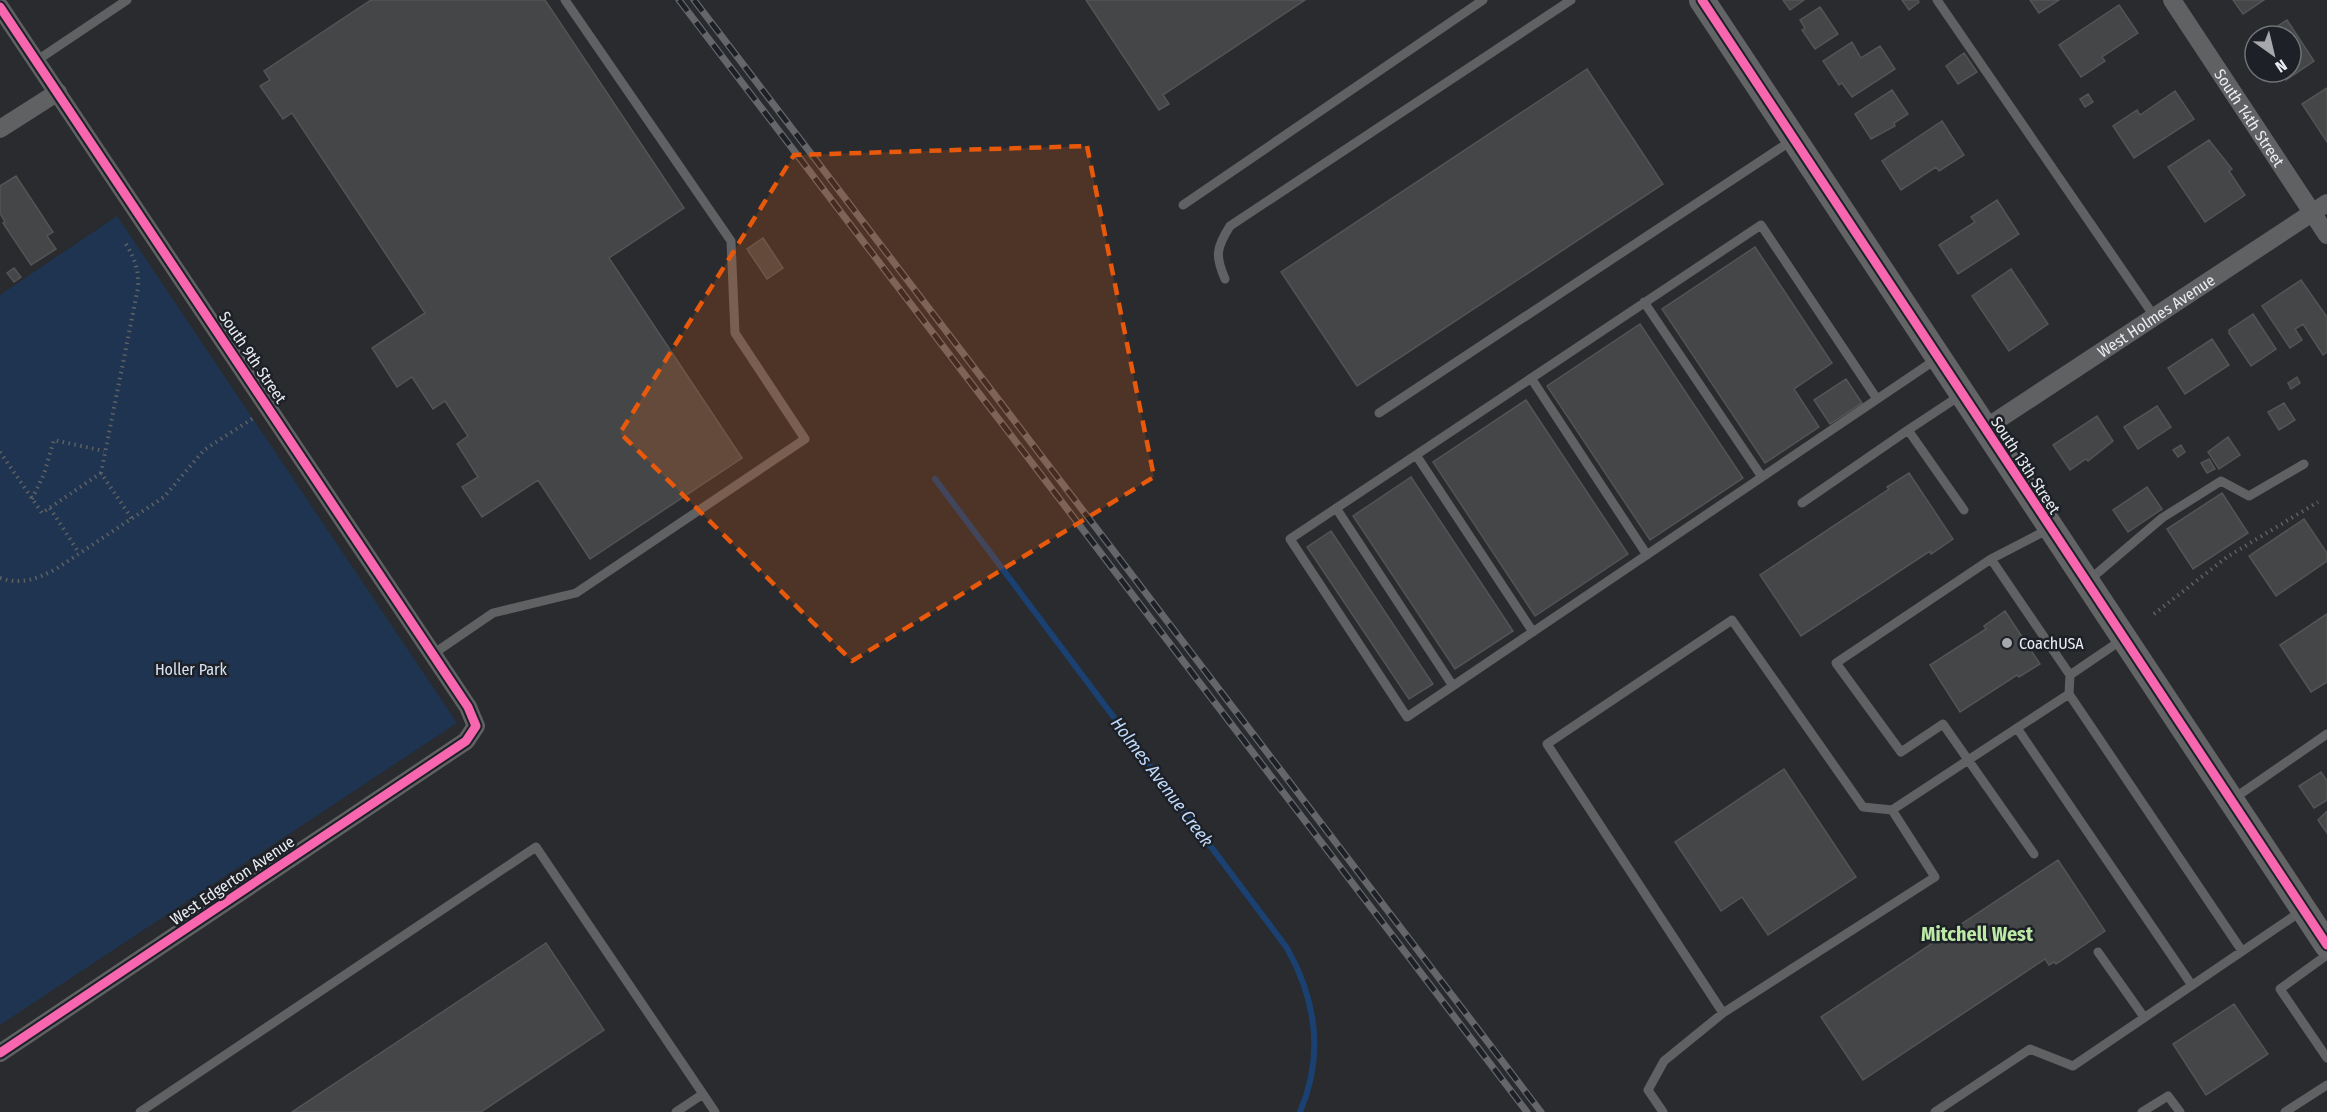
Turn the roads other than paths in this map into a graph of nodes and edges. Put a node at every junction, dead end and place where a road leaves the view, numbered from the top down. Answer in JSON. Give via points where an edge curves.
{"nodes":[{"id":1,"x":126,"y":0,"type":"edge"},
{"id":2,"x":565,"y":0,"type":"edge"},
{"id":3,"x":1483,"y":0,"type":"edge"},
{"id":4,"x":1571,"y":0,"type":"edge"},
{"id":5,"x":1702,"y":0,"type":"edge"},
{"id":6,"x":1936,"y":0,"type":"edge"},
{"id":7,"x":2172,"y":0,"type":"edge"},
{"id":8,"x":0,"y":7,"type":"edge"},
{"id":9,"x":36,"y":61,"type":"junction"},
{"id":10,"x":58,"y":92,"type":"junction"},
{"id":11,"x":0,"y":129,"type":"edge"},
{"id":12,"x":1793,"y":139,"type":"junction"},
{"id":13,"x":1183,"y":205,"type":"dead end"},
{"id":14,"x":2319,"y":208,"type":"edge"},
{"id":15,"x":2327,"y":235,"type":"edge"},
{"id":16,"x":1225,"y":279,"type":"dead end"},
{"id":17,"x":1644,"y":302,"type":"junction"},
{"id":18,"x":2154,"y":316,"type":"junction"},
{"id":19,"x":1938,"y":358,"type":"junction"},
{"id":20,"x":1531,"y":378,"type":"junction"},
{"id":21,"x":1961,"y":395,"type":"junction"},
{"id":22,"x":1877,"y":399,"type":"junction"},
{"id":23,"x":1379,"y":414,"type":"dead end"},
{"id":24,"x":1984,"y":429,"type":"junction"},
{"id":25,"x":1908,"y":430,"type":"junction"},
{"id":26,"x":1416,"y":455,"type":"junction"},
{"id":27,"x":2304,"y":464,"type":"dead end"},
{"id":28,"x":1762,"y":477,"type":"junction"},
{"id":29,"x":1802,"y":503,"type":"dead end"},
{"id":30,"x":1336,"y":508,"type":"junction"},
{"id":31,"x":1964,"y":510,"type":"dead end"},
{"id":32,"x":2050,"y":528,"type":"junction"},
{"id":33,"x":1647,"y":555,"type":"junction"},
{"id":34,"x":1991,"y":559,"type":"junction"},
{"id":35,"x":2086,"y":582,"type":"junction"},
{"id":36,"x":1533,"y":632,"type":"junction"},
{"id":37,"x":2124,"y":638,"type":"junction"},
{"id":38,"x":433,"y":654,"type":"junction"},
{"id":39,"x":2070,"y":675,"type":"junction"},
{"id":40,"x":1453,"y":686,"type":"junction"},
{"id":41,"x":2069,"y":694,"type":"junction"},
{"id":42,"x":476,"y":726,"type":"joint"},
{"id":43,"x":2017,"y":728,"type":"junction"},
{"id":44,"x":2327,"y":734,"type":"edge"},
{"id":45,"x":1969,"y":760,"type":"junction"},
{"id":46,"x":2231,"y":800,"type":"junction"},
{"id":47,"x":1892,"y":810,"type":"junction"},
{"id":48,"x":2034,"y":854,"type":"dead end"},
{"id":49,"x":2303,"y":910,"type":"junction"},
{"id":50,"x":2327,"y":945,"type":"edge"},
{"id":51,"x":2242,"y":951,"type":"junction"},
{"id":52,"x":2098,"y":952,"type":"dead end"},
{"id":53,"x":2327,"y":955,"type":"edge"},
{"id":54,"x":2192,"y":984,"type":"junction"},
{"id":55,"x":1723,"y":1013,"type":"junction"},
{"id":56,"x":2144,"y":1017,"type":"junction"},
{"id":57,"x":0,"y":1053,"type":"edge"},
{"id":58,"x":2327,"y":1058,"type":"edge"},
{"id":59,"x":2327,"y":1085,"type":"edge"},
{"id":60,"x":703,"y":1094,"type":"junction"},
{"id":61,"x":140,"y":1112,"type":"edge"},
{"id":62,"x":676,"y":1112,"type":"edge"},
{"id":63,"x":715,"y":1112,"type":"edge"},
{"id":64,"x":1663,"y":1112,"type":"edge"},
{"id":65,"x":1935,"y":1112,"type":"edge"},
{"id":66,"x":2142,"y":1112,"type":"edge"},
{"id":67,"x":2180,"y":1112,"type":"edge"},
{"id":68,"x":2285,"y":1112,"type":"edge"}],
"edges":[{"from":1,"to":9,"type":"lane"},
{"from":2,"to":38,"type":"lane","via":[[731,241],[735,333],[805,439],[576,593],[493,613]]},
{"from":3,"to":13,"type":"lane"},
{"from":4,"to":16,"type":"lane","via":[[1230,226],[1219,244],[1218,262]]},
{"from":5,"to":12,"type":"street","name":"South 13th Street"},
{"from":6,"to":18,"type":"lane"},
{"from":7,"to":14,"type":"street","name":"South 14th Street"},
{"from":8,"to":9,"type":"street","name":"South 9th Street"},
{"from":9,"to":10,"type":"street","name":"South 9th Street"},
{"from":10,"to":11,"type":"street"},
{"from":10,"to":38,"type":"street","name":"South 9th Street"},
{"from":12,"to":19,"type":"street","name":"South 13th Street"},
{"from":12,"to":23,"type":"lane"},
{"from":14,"to":15,"type":"street","name":"South 14th Street"},
{"from":14,"to":18,"type":"street","name":"West Holmes Avenue"},
{"from":17,"to":20,"type":"lane"},
{"from":17,"to":22,"type":"lane","via":[[1761,225]]},
{"from":17,"to":28,"type":"lane"},
{"from":18,"to":24,"type":"street","name":"West Holmes Avenue"},
{"from":19,"to":21,"type":"street","name":"South 13th Street"},
{"from":19,"to":22,"type":"lane"},
{"from":20,"to":26,"type":"lane"},
{"from":20,"to":33,"type":"lane"},
{"from":21,"to":24,"type":"street","name":"South 13th Street"},
{"from":21,"to":25,"type":"lane"},
{"from":22,"to":28,"type":"lane"},
{"from":24,"to":32,"type":"street","name":"South 13th Street"},
{"from":25,"to":29,"type":"lane"},
{"from":25,"to":31,"type":"lane"},
{"from":26,"to":30,"type":"lane"},
{"from":26,"to":36,"type":"lane"},
{"from":27,"to":35,"type":"lane","via":[[2249,496],[2221,481],[2163,518]]},
{"from":28,"to":33,"type":"lane"},
{"from":30,"to":40,"type":"lane"},
{"from":30,"to":40,"type":"lane","via":[[1290,539],[1296,549],[1407,717]]},
{"from":32,"to":34,"type":"lane"},
{"from":32,"to":35,"type":"street","name":"South 13th Street"},
{"from":33,"to":36,"type":"lane"},
{"from":34,"to":39,"type":"lane"},
{"from":34,"to":45,"type":"lane","via":[[1836,663],[1901,752],[1944,724]]},
{"from":35,"to":37,"type":"street","name":"South 13th Street"},
{"from":36,"to":40,"type":"lane"},
{"from":37,"to":39,"type":"lane"},
{"from":37,"to":46,"type":"street","name":"South 13th Street"},
{"from":38,"to":42,"type":"street","name":"South 9th Street"},
{"from":39,"to":41,"type":"lane"},
{"from":41,"to":43,"type":"lane"},
{"from":41,"to":51,"type":"lane"},
{"from":42,"to":57,"type":"street","name":"West Edgerton Avenue","via":[[466,741]]},
{"from":43,"to":45,"type":"lane"},
{"from":43,"to":54,"type":"lane"},
{"from":44,"to":46,"type":"lane"},
{"from":45,"to":47,"type":"lane"},
{"from":45,"to":48,"type":"lane"},
{"from":46,"to":49,"type":"street","name":"South 13th Street"},
{"from":47,"to":55,"type":"lane","via":[[1935,877]]},
{"from":47,"to":55,"type":"lane","via":[[1863,807],[1732,620],[1547,744]]},
{"from":49,"to":50,"type":"street","name":"South 13th Street"},
{"from":49,"to":51,"type":"lane"},
{"from":51,"to":54,"type":"lane"},
{"from":52,"to":56,"type":"lane"},
{"from":53,"to":58,"type":"lane","via":[[2280,989]]},
{"from":54,"to":56,"type":"lane"},
{"from":55,"to":64,"type":"lane","via":[[1664,1061],[1648,1090]]},
{"from":56,"to":65,"type":"lane","via":[[2073,1066],[2030,1049]]},
{"from":59,"to":68,"type":"lane"},
{"from":60,"to":61,"type":"lane","via":[[536,847]]},
{"from":60,"to":62,"type":"lane"},
{"from":60,"to":63,"type":"lane"},
{"from":66,"to":67,"type":"lane","via":[[2168,1096]]}]}
